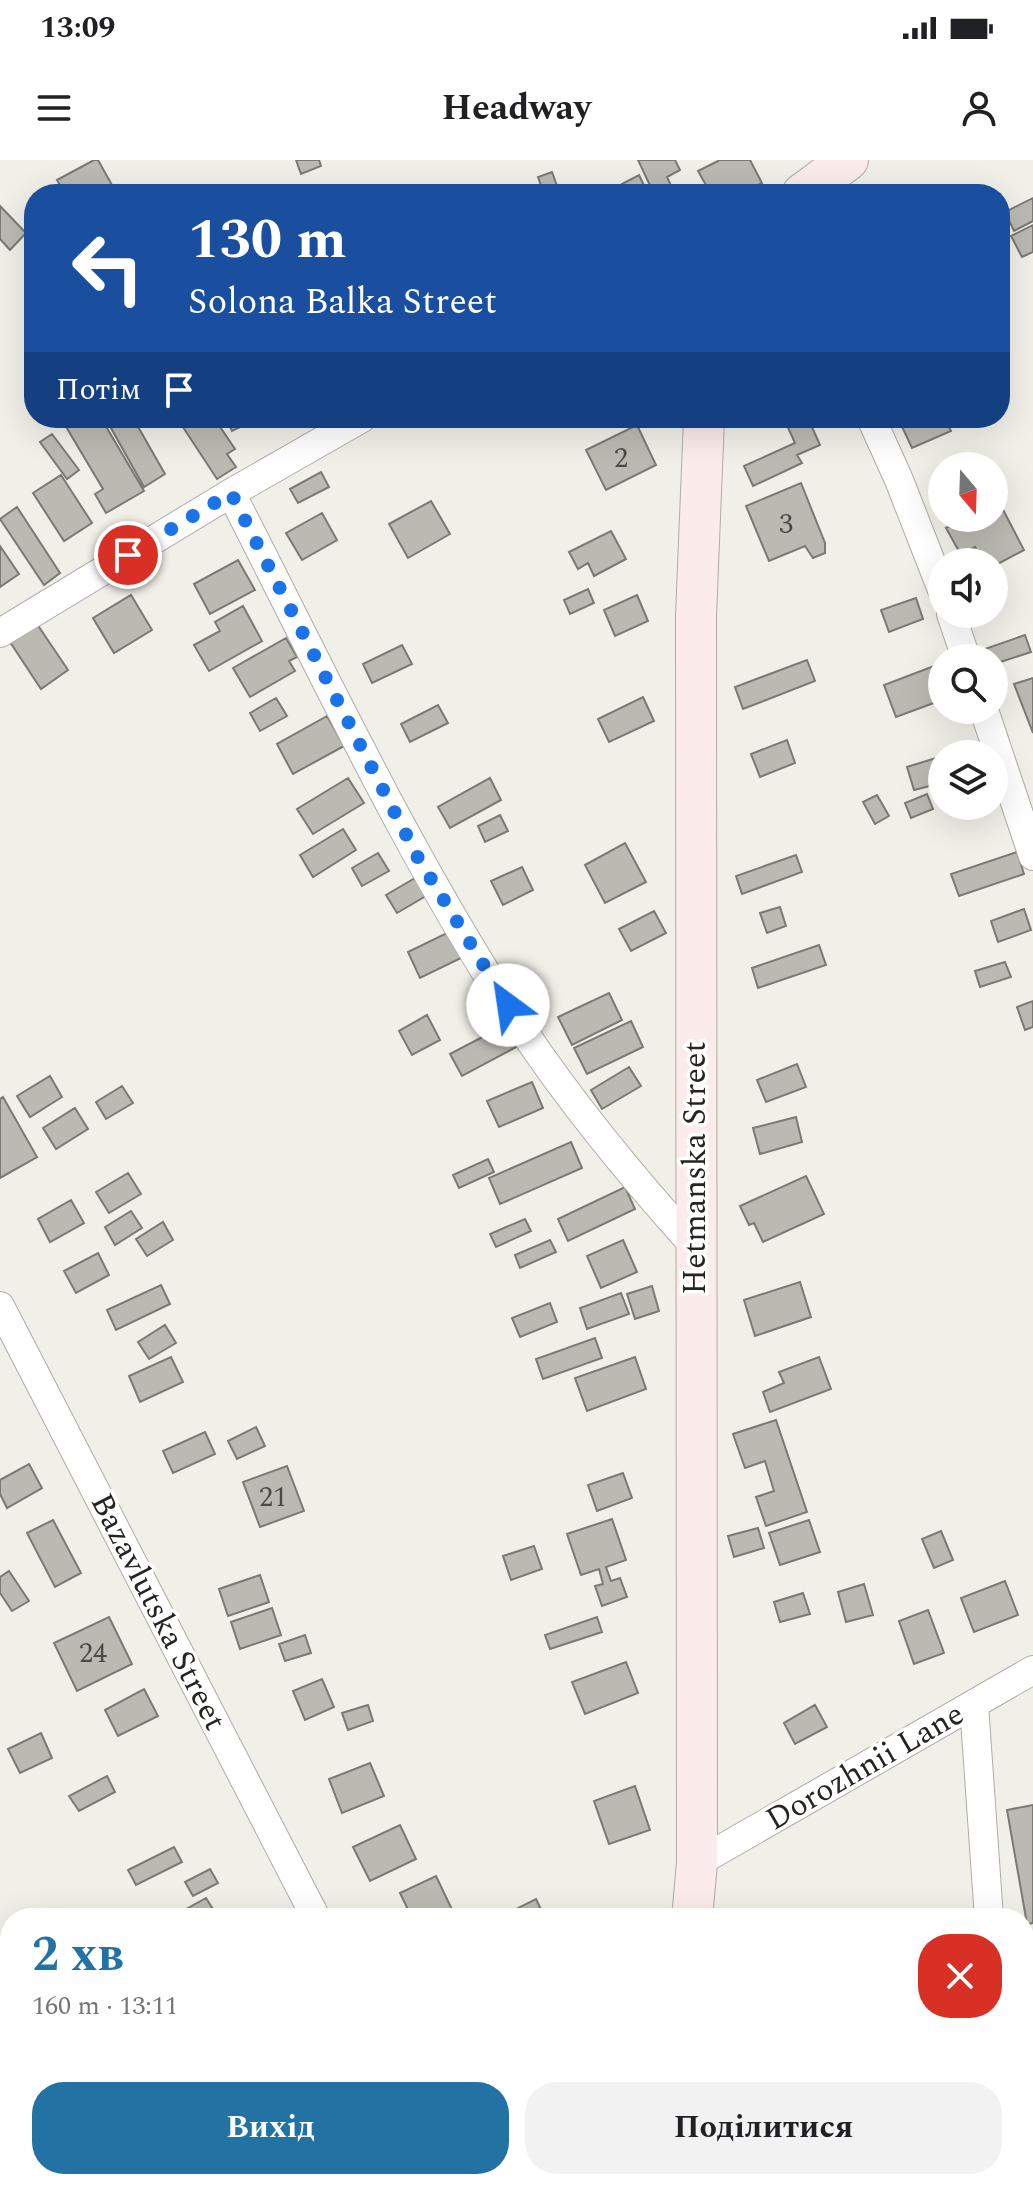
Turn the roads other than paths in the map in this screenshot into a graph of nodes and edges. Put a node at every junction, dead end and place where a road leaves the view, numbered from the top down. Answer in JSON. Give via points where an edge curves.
{"nodes":[{"id":1,"x":848,"y":160,"type":"edge"},
{"id":2,"x":816,"y":184,"type":"edge"},
{"id":3,"x":345,"y":428,"type":"edge"},
{"id":4,"x":704,"y":428,"type":"edge"},
{"id":5,"x":876,"y":428,"type":"edge"},
{"id":6,"x":231,"y":493,"type":"junction"},
{"id":7,"x":928,"y":554,"type":"edge"},
{"id":8,"x":0,"y":633,"type":"edge"},
{"id":9,"x":989,"y":724,"type":"edge"},
{"id":10,"x":1033,"y":856,"type":"edge"},
{"id":11,"x":695,"y":1247,"type":"junction"},
{"id":12,"x":0,"y":1306,"type":"edge"},
{"id":13,"x":1033,"y":1670,"type":"edge"},
{"id":14,"x":974,"y":1705,"type":"junction"},
{"id":15,"x":697,"y":1863,"type":"junction"},
{"id":16,"x":311,"y":1908,"type":"edge"},
{"id":17,"x":693,"y":1908,"type":"edge"},
{"id":18,"x":988,"y":1908,"type":"edge"}],
"edges":[{"from":1,"to":2,"type":"street"},
{"from":3,"to":6,"type":"street"},
{"from":4,"to":11,"type":"street","name":"Hetmanska Street","via":[[696,616]]},
{"from":5,"to":7,"type":"street"},
{"from":6,"to":8,"type":"street"},
{"from":6,"to":11,"type":"street","via":[[417,856],[523,1030],[617,1160]]},
{"from":9,"to":10,"type":"street"},
{"from":11,"to":15,"type":"street","name":"Hetmanska Street"},
{"from":12,"to":16,"type":"street","name":"Bazavlutska Street"},
{"from":13,"to":14,"type":"street","name":"Dorozhnii Lane"},
{"from":14,"to":15,"type":"street","name":"Dorozhnii Lane"},
{"from":14,"to":18,"type":"street"},
{"from":15,"to":17,"type":"street","name":"Hetmanska Street"}]}
